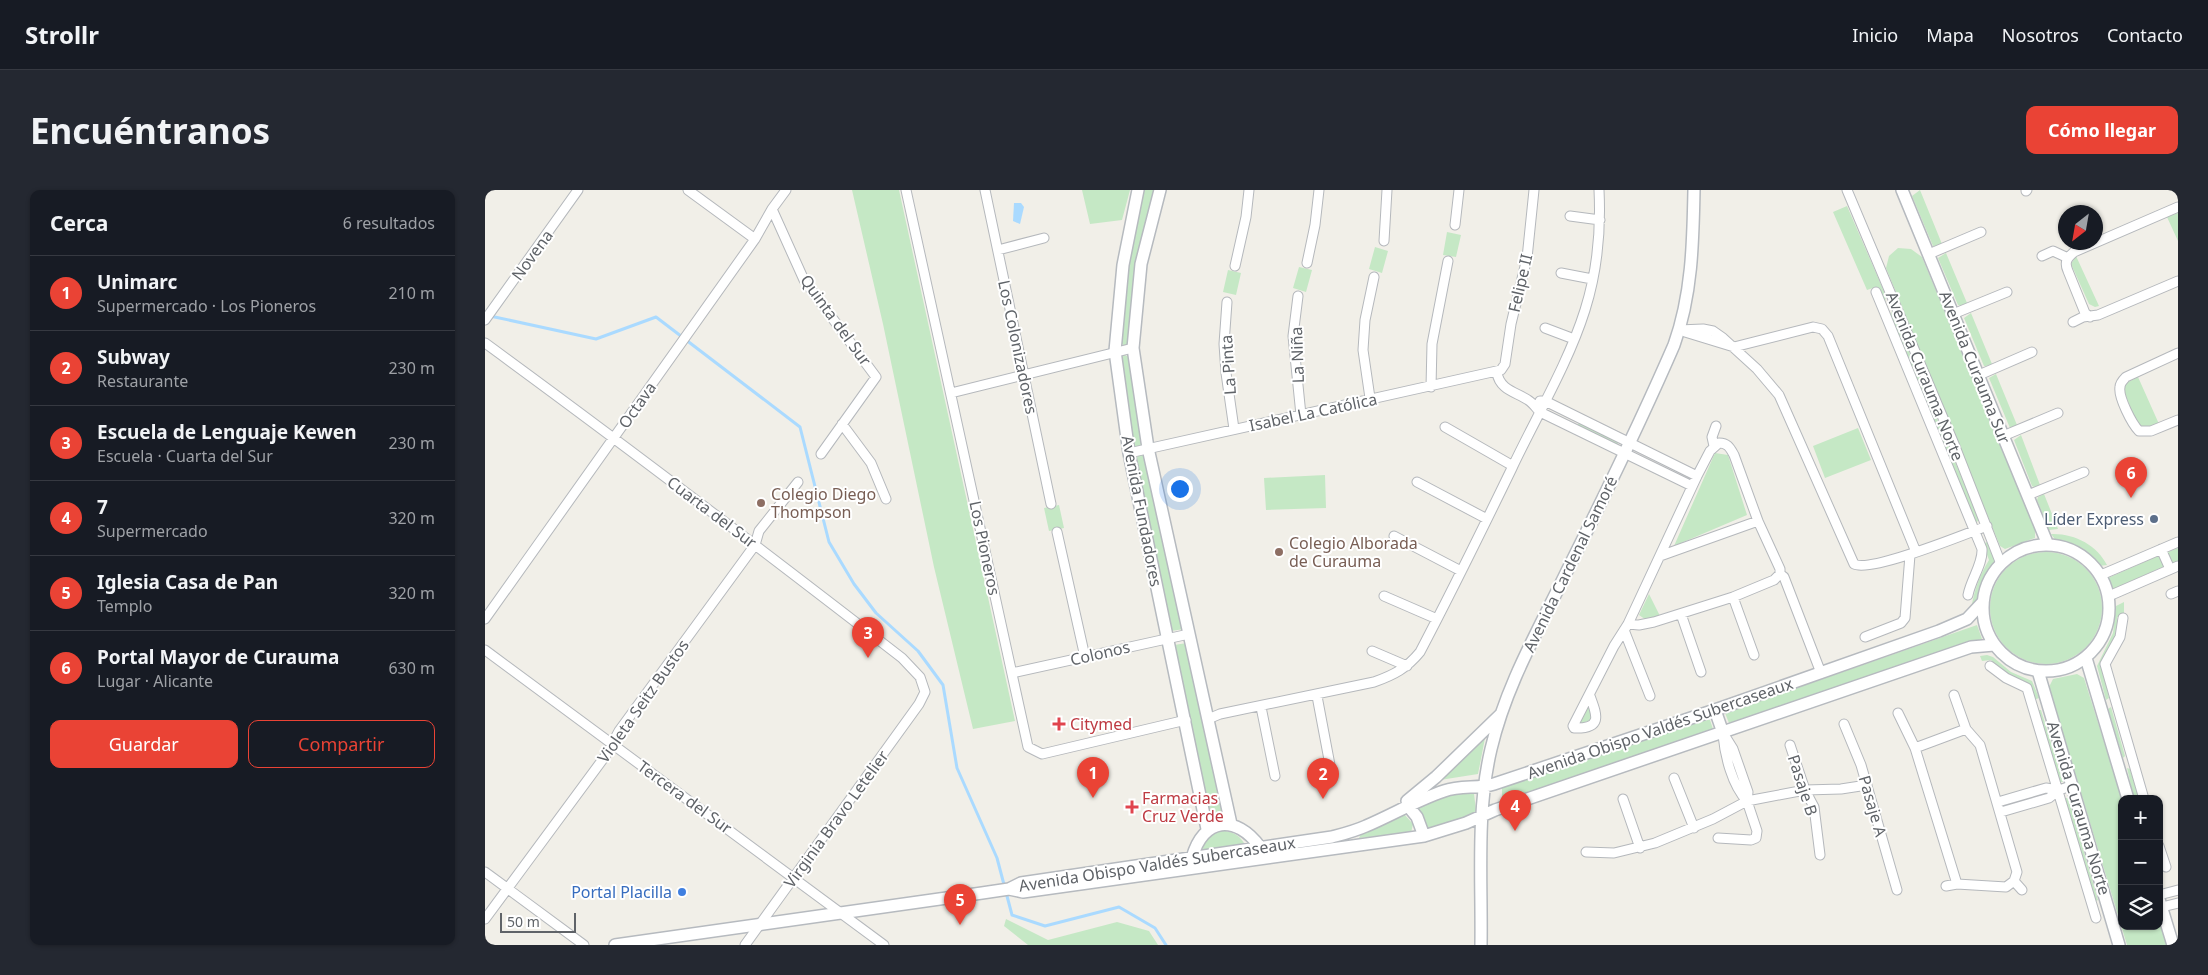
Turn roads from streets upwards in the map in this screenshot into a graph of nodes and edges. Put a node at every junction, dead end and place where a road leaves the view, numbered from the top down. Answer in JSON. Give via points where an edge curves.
{"nodes":[{"id":1,"x":578,"y":190,"type":"edge"},
{"id":2,"x":688,"y":190,"type":"edge"},
{"id":3,"x":786,"y":190,"type":"edge"},
{"id":4,"x":906,"y":190,"type":"edge"},
{"id":5,"x":985,"y":190,"type":"edge"},
{"id":6,"x":1138,"y":190,"type":"edge"},
{"id":7,"x":1160,"y":190,"type":"edge"},
{"id":8,"x":1249,"y":190,"type":"edge"},
{"id":9,"x":1319,"y":190,"type":"edge"},
{"id":10,"x":1387,"y":190,"type":"edge"},
{"id":11,"x":1459,"y":190,"type":"edge"},
{"id":12,"x":1534,"y":190,"type":"edge"},
{"id":13,"x":1599,"y":190,"type":"edge"},
{"id":14,"x":1693,"y":190,"type":"edge"},
{"id":15,"x":1847,"y":190,"type":"edge"},
{"id":16,"x":1902,"y":190,"type":"edge"},
{"id":17,"x":2178,"y":208,"type":"edge"},
{"id":18,"x":771,"y":209,"type":"junction"},
{"id":19,"x":1570,"y":216,"type":"dead end"},
{"id":20,"x":1600,"y":220,"type":"junction"},
{"id":21,"x":1455,"y":225,"type":"dead end"},
{"id":22,"x":1981,"y":232,"type":"dead end"},
{"id":23,"x":1044,"y":238,"type":"dead end"},
{"id":24,"x":755,"y":239,"type":"junction"},
{"id":25,"x":1383,"y":241,"type":"dead end"},
{"id":26,"x":998,"y":250,"type":"junction"},
{"id":27,"x":1929,"y":254,"type":"junction"},
{"id":28,"x":2043,"y":256,"type":"dead end"},
{"id":29,"x":2068,"y":258,"type":"junction"},
{"id":30,"x":1449,"y":261,"type":"dead end"},
{"id":31,"x":1307,"y":263,"type":"dead end"},
{"id":32,"x":1235,"y":266,"type":"dead end"},
{"id":33,"x":1561,"y":273,"type":"dead end"},
{"id":34,"x":1374,"y":277,"type":"dead end"},
{"id":35,"x":1592,"y":279,"type":"junction"},
{"id":36,"x":2178,"y":281,"type":"edge"},
{"id":37,"x":1876,"y":292,"type":"dead end"},
{"id":38,"x":2007,"y":292,"type":"dead end"},
{"id":39,"x":1298,"y":296,"type":"dead end"},
{"id":40,"x":1892,"y":296,"type":"junction"},
{"id":41,"x":1227,"y":302,"type":"dead end"},
{"id":42,"x":1953,"y":314,"type":"junction"},
{"id":43,"x":1886,"y":317,"type":"junction"},
{"id":44,"x":2090,"y":317,"type":"junction"},
{"id":45,"x":485,"y":320,"type":"edge"},
{"id":46,"x":2073,"y":322,"type":"dead end"},
{"id":47,"x":1545,"y":328,"type":"dead end"},
{"id":48,"x":1679,"y":330,"type":"junction"},
{"id":49,"x":1574,"y":339,"type":"junction"},
{"id":50,"x":485,"y":343,"type":"edge"},
{"id":51,"x":1734,"y":347,"type":"junction"},
{"id":52,"x":1133,"y":348,"type":"junction"},
{"id":53,"x":1115,"y":351,"type":"junction"},
{"id":54,"x":2032,"y":352,"type":"dead end"},
{"id":55,"x":2178,"y":353,"type":"edge"},
{"id":56,"x":1497,"y":372,"type":"junction"},
{"id":57,"x":1023,"y":374,"type":"junction"},
{"id":58,"x":1979,"y":375,"type":"junction"},
{"id":59,"x":1431,"y":387,"type":"junction"},
{"id":60,"x":951,"y":393,"type":"junction"},
{"id":61,"x":1370,"y":398,"type":"junction"},
{"id":62,"x":1530,"y":401,"type":"junction"},
{"id":63,"x":1545,"y":401,"type":"junction"},
{"id":64,"x":1540,"y":412,"type":"junction"},
{"id":65,"x":2058,"y":412,"type":"dead end"},
{"id":66,"x":1301,"y":415,"type":"junction"},
{"id":67,"x":2178,"y":420,"type":"edge"},
{"id":68,"x":842,"y":424,"type":"junction"},
{"id":69,"x":1716,"y":426,"type":"dead end"},
{"id":70,"x":1445,"y":427,"type":"dead end"},
{"id":71,"x":1234,"y":429,"type":"junction"},
{"id":72,"x":2003,"y":436,"type":"junction"},
{"id":73,"x":615,"y":438,"type":"junction"},
{"id":74,"x":1714,"y":446,"type":"junction"},
{"id":75,"x":1147,"y":448,"type":"junction"},
{"id":76,"x":1626,"y":448,"type":"junction"},
{"id":77,"x":1129,"y":453,"type":"junction"},
{"id":78,"x":821,"y":454,"type":"dead end"},
{"id":79,"x":1513,"y":466,"type":"junction"},
{"id":80,"x":2084,"y":472,"type":"dead end"},
{"id":81,"x":1697,"y":476,"type":"junction"},
{"id":82,"x":799,"y":482,"type":"dead end"},
{"id":83,"x":1417,"y":482,"type":"dead end"},
{"id":84,"x":1692,"y":486,"type":"junction"},
{"id":85,"x":2028,"y":496,"type":"junction"},
{"id":86,"x":886,"y":499,"type":"dead end"},
{"id":87,"x":1051,"y":504,"type":"dead end"},
{"id":88,"x":1487,"y":519,"type":"junction"},
{"id":89,"x":1758,"y":521,"type":"junction"},
{"id":90,"x":1987,"y":526,"type":"junction"},
{"id":91,"x":1975,"y":530,"type":"junction"},
{"id":92,"x":1057,"y":532,"type":"dead end"},
{"id":93,"x":1394,"y":536,"type":"dead end"},
{"id":94,"x":2178,"y":542,"type":"edge"},
{"id":95,"x":2048,"y":544,"type":"junction"},
{"id":96,"x":755,"y":545,"type":"junction"},
{"id":97,"x":2161,"y":549,"type":"junction"},
{"id":98,"x":1913,"y":553,"type":"junction"},
{"id":99,"x":1660,"y":556,"type":"junction"},
{"id":100,"x":2001,"y":564,"type":"junction"},
{"id":101,"x":2174,"y":568,"type":"edge"},
{"id":102,"x":1461,"y":571,"type":"junction"},
{"id":103,"x":1779,"y":574,"type":"junction"},
{"id":104,"x":2101,"y":575,"type":"junction"},
{"id":105,"x":1968,"y":595,"type":"dead end"},
{"id":106,"x":1384,"y":596,"type":"dead end"},
{"id":107,"x":1733,"y":596,"type":"junction"},
{"id":108,"x":2109,"y":596,"type":"junction"},
{"id":109,"x":1982,"y":603,"type":"junction"},
{"id":110,"x":1681,"y":614,"type":"junction"},
{"id":111,"x":2123,"y":618,"type":"dead end"},
{"id":112,"x":485,"y":619,"type":"edge"},
{"id":113,"x":1437,"y":620,"type":"junction"},
{"id":114,"x":1626,"y":627,"type":"junction"},
{"id":115,"x":1189,"y":634,"type":"junction"},
{"id":116,"x":1865,"y":637,"type":"dead end"},
{"id":117,"x":1169,"y":638,"type":"junction"},
{"id":118,"x":1994,"y":646,"type":"junction"},
{"id":119,"x":485,"y":650,"type":"edge"},
{"id":120,"x":1372,"y":651,"type":"dead end"},
{"id":121,"x":1755,"y":655,"type":"dead end"},
{"id":122,"x":1085,"y":657,"type":"junction"},
{"id":123,"x":2086,"y":658,"type":"junction"},
{"id":124,"x":1407,"y":666,"type":"junction"},
{"id":125,"x":1990,"y":666,"type":"dead end"},
{"id":126,"x":2038,"y":671,"type":"junction"},
{"id":127,"x":1701,"y":672,"type":"dead end"},
{"id":128,"x":1012,"y":673,"type":"junction"},
{"id":129,"x":1821,"y":673,"type":"junction"},
{"id":130,"x":925,"y":692,"type":"joint"},
{"id":131,"x":1954,"y":695,"type":"dead end"},
{"id":132,"x":1317,"y":696,"type":"junction"},
{"id":133,"x":1590,"y":696,"type":"dead end"},
{"id":134,"x":1650,"y":696,"type":"dead end"},
{"id":135,"x":2115,"y":701,"type":"junction"},
{"id":136,"x":2048,"y":703,"type":"junction"},
{"id":137,"x":2101,"y":705,"type":"junction"},
{"id":138,"x":1261,"y":707,"type":"junction"},
{"id":139,"x":2033,"y":707,"type":"junction"},
{"id":140,"x":1715,"y":710,"type":"junction"},
{"id":141,"x":1897,"y":713,"type":"dead end"},
{"id":142,"x":1501,"y":714,"type":"junction"},
{"id":143,"x":1208,"y":719,"type":"junction"},
{"id":144,"x":1186,"y":720,"type":"junction"},
{"id":145,"x":1844,"y":724,"type":"dead end"},
{"id":146,"x":1966,"y":729,"type":"junction"},
{"id":147,"x":1723,"y":732,"type":"junction"},
{"id":148,"x":612,"y":744,"type":"junction"},
{"id":149,"x":1791,"y":745,"type":"dead end"},
{"id":150,"x":1915,"y":748,"type":"junction"},
{"id":151,"x":2132,"y":762,"type":"junction"},
{"id":152,"x":1330,"y":765,"type":"dead end"},
{"id":153,"x":2118,"y":765,"type":"junction"},
{"id":154,"x":1275,"y":776,"type":"dead end"},
{"id":155,"x":1674,"y":778,"type":"dead end"},
{"id":156,"x":1867,"y":785,"type":"junction"},
{"id":157,"x":2071,"y":786,"type":"junction"},
{"id":158,"x":1484,"y":787,"type":"junction"},
{"id":159,"x":1805,"y":790,"type":"junction"},
{"id":160,"x":2053,"y":791,"type":"junction"},
{"id":161,"x":2127,"y":795,"type":"edge"},
{"id":162,"x":2143,"y":795,"type":"edge"},
{"id":163,"x":1623,"y":800,"type":"dead end"},
{"id":164,"x":1747,"y":801,"type":"junction"},
{"id":165,"x":1998,"y":802,"type":"junction"},
{"id":166,"x":1408,"y":806,"type":"junction"},
{"id":167,"x":2001,"y":812,"type":"junction"},
{"id":168,"x":1482,"y":815,"type":"junction"},
{"id":169,"x":1386,"y":817,"type":"junction"},
{"id":170,"x":1231,"y":824,"type":"junction"},
{"id":171,"x":1695,"y":828,"type":"junction"},
{"id":172,"x":1207,"y":829,"type":"junction"},
{"id":173,"x":1424,"y":836,"type":"junction"},
{"id":174,"x":1718,"y":838,"type":"dead end"},
{"id":175,"x":1260,"y":847,"type":"junction"},
{"id":176,"x":1640,"y":848,"type":"junction"},
{"id":177,"x":1586,"y":852,"type":"dead end"},
{"id":178,"x":1820,"y":855,"type":"dead end"},
{"id":179,"x":1192,"y":858,"type":"junction"},
{"id":180,"x":2163,"y":858,"type":"edge"},
{"id":181,"x":2166,"y":867,"type":"dead end"},
{"id":182,"x":485,"y":872,"type":"edge"},
{"id":183,"x":793,"y":878,"type":"junction"},
{"id":184,"x":2014,"y":881,"type":"junction"},
{"id":185,"x":1957,"y":884,"type":"junction"},
{"id":186,"x":1946,"y":886,"type":"dead end"},
{"id":187,"x":507,"y":889,"type":"junction"},
{"id":188,"x":1009,"y":889,"type":"junction"},
{"id":189,"x":1897,"y":890,"type":"dead end"},
{"id":190,"x":2022,"y":890,"type":"dead end"},
{"id":191,"x":2178,"y":890,"type":"edge"},
{"id":192,"x":2163,"y":894,"type":"edge"},
{"id":193,"x":2163,"y":903,"type":"edge"},
{"id":194,"x":2178,"y":903,"type":"edge"},
{"id":195,"x":2108,"y":904,"type":"junction"},
{"id":196,"x":2093,"y":908,"type":"junction"},
{"id":197,"x":841,"y":913,"type":"junction"},
{"id":198,"x":2163,"y":913,"type":"edge"},
{"id":199,"x":2096,"y":918,"type":"dead end"},
{"id":200,"x":485,"y":920,"type":"edge"},
{"id":201,"x":759,"y":925,"type":"junction"},
{"id":202,"x":584,"y":945,"type":"edge"},
{"id":203,"x":615,"y":945,"type":"edge"},
{"id":204,"x":745,"y":945,"type":"edge"},
{"id":205,"x":884,"y":945,"type":"edge"},
{"id":206,"x":1481,"y":945,"type":"edge"},
{"id":207,"x":2119,"y":945,"type":"edge"},
{"id":208,"x":2173,"y":945,"type":"edge"}],
"edges":[{"from":1,"to":45,"type":"street","name":"Novena"},
{"from":2,"to":24,"type":"street"},
{"from":3,"to":18,"type":"street","name":"Octava"},
{"from":4,"to":60,"type":"street","name":"Los Pioneros"},
{"from":5,"to":26,"type":"street","name":"Los Colonizadores"},
{"from":6,"to":53,"type":"street","name":"Avenida Fundadores","via":[[1123,265]]},
{"from":7,"to":52,"type":"street","name":"Avenida Fundadores","via":[[1141,264]]},
{"from":8,"to":32,"type":"street"},
{"from":9,"to":31,"type":"street"},
{"from":10,"to":25,"type":"street"},
{"from":11,"to":21,"type":"street"},
{"from":12,"to":56,"type":"street","name":"Felipe II","via":[[1527,258],[1505,364]]},
{"from":13,"to":20,"type":"street"},
{"from":14,"to":48,"type":"street","name":"Avenida Cardenal Samoré","via":[[1693,248],[1687,298]]},
{"from":15,"to":40,"type":"street","name":"Avenida Curauma Norte"},
{"from":16,"to":27,"type":"street","name":"Avenida Curauma Sur"},
{"from":17,"to":29,"type":"street","via":[[2074,252]]},
{"from":18,"to":24,"type":"street","name":"Octava"},
{"from":18,"to":68,"type":"street","name":"Quinta del Sur","via":[[804,280],[876,377]]},
{"from":19,"to":20,"type":"street"},
{"from":20,"to":35,"type":"street"},
{"from":22,"to":27,"type":"street"},
{"from":23,"to":26,"type":"street"},
{"from":24,"to":73,"type":"street","name":"Octava"},
{"from":26,"to":57,"type":"street","name":"Los Colonizadores"},
{"from":27,"to":42,"type":"street","name":"Avenida Curauma Sur"},
{"from":28,"to":29,"type":"street","via":[[2053,251]]},
{"from":29,"to":44,"type":"street","via":[[2065,265],[2085,313]]},
{"from":30,"to":59,"type":"street","via":[[1432,344]]},
{"from":33,"to":35,"type":"street"},
{"from":34,"to":61,"type":"street","via":[[1363,350]]},
{"from":35,"to":49,"type":"street"},
{"from":36,"to":44,"type":"street"},
{"from":37,"to":43,"type":"street"},
{"from":38,"to":42,"type":"street"},
{"from":39,"to":66,"type":"street","name":"La Niña","via":[[1293,336]]},
{"from":40,"to":43,"type":"street"},
{"from":40,"to":90,"type":"street","name":"Avenida Curauma Norte"},
{"from":41,"to":71,"type":"street","name":"La Pinta","via":[[1226,373]]},
{"from":42,"to":58,"type":"street","name":"Avenida Curauma Sur"},
{"from":43,"to":91,"type":"street"},
{"from":44,"to":46,"type":"street"},
{"from":47,"to":49,"type":"street"},
{"from":48,"to":51,"type":"street","via":[[1713,332]]},
{"from":48,"to":76,"type":"street","name":"Avenida Cardenal Samoré"},
{"from":49,"to":63,"type":"street"},
{"from":50,"to":73,"type":"street","name":"Cuarta del Sur"},
{"from":51,"to":98,"type":"street","via":[[1779,395],[1854,564],[1865,566]]},
{"from":51,"to":98,"type":"street","via":[[1813,327],[1822,329],[1829,336]]},
{"from":52,"to":53,"type":"street"},
{"from":52,"to":75,"type":"street","name":"Avenida Fundadores"},
{"from":53,"to":57,"type":"street"},
{"from":53,"to":77,"type":"street","name":"Avenida Fundadores"},
{"from":54,"to":58,"type":"street"},
{"from":55,"to":67,"type":"street","via":[[2126,377],[2119,391],[2139,431],[2151,431]]},
{"from":56,"to":59,"type":"street","name":"Isabel La Católica"},
{"from":56,"to":62,"type":"street","via":[[1498,380],[1505,388]]},
{"from":57,"to":60,"type":"street"},
{"from":57,"to":87,"type":"street","name":"Los Colonizadores"},
{"from":58,"to":72,"type":"street","name":"Avenida Curauma Sur"},
{"from":59,"to":61,"type":"street","name":"Isabel La Católica"},
{"from":60,"to":128,"type":"street","name":"Los Pioneros"},
{"from":61,"to":66,"type":"street","name":"Isabel La Católica"},
{"from":62,"to":63,"type":"street"},
{"from":62,"to":64,"type":"street"},
{"from":63,"to":64,"type":"street"},
{"from":63,"to":76,"type":"street"},
{"from":64,"to":76,"type":"street"},
{"from":64,"to":79,"type":"street"},
{"from":65,"to":72,"type":"street"},
{"from":66,"to":71,"type":"street","name":"Isabel La Católica"},
{"from":68,"to":78,"type":"street"},
{"from":68,"to":86,"type":"street","via":[[871,463]]},
{"from":69,"to":74,"type":"street","via":[[1712,437]]},
{"from":70,"to":79,"type":"street"},
{"from":71,"to":75,"type":"street","name":"Isabel La Católica"},
{"from":72,"to":85,"type":"street","name":"Avenida Curauma Sur"},
{"from":73,"to":96,"type":"street","name":"Cuarta del Sur"},
{"from":73,"to":112,"type":"street","name":"Octava"},
{"from":74,"to":81,"type":"street"},
{"from":74,"to":89,"type":"street","via":[[1725,443],[1730,448]]},
{"from":75,"to":77,"type":"street","name":"Isabel La Católica"},
{"from":75,"to":115,"type":"street","name":"Avenida Fundadores"},
{"from":76,"to":81,"type":"street"},
{"from":76,"to":84,"type":"street"},
{"from":76,"to":142,"type":"street","name":"Avenida Cardenal Samoré","via":[[1518,670]]},
{"from":77,"to":117,"type":"street","name":"Avenida Fundadores"},
{"from":79,"to":88,"type":"street"},
{"from":80,"to":85,"type":"street"},
{"from":81,"to":84,"type":"street"},
{"from":82,"to":96,"type":"street","name":"Violeta Seitz Bustos","via":[[759,531]]},
{"from":83,"to":88,"type":"street"},
{"from":84,"to":99,"type":"street"},
{"from":85,"to":95,"type":"street","name":"Avenida Curauma Sur"},
{"from":88,"to":102,"type":"street"},
{"from":89,"to":99,"type":"street"},
{"from":89,"to":103,"type":"street","via":[[1780,569]]},
{"from":90,"to":91,"type":"street"},
{"from":90,"to":100,"type":"street","name":"Avenida Curauma Norte"},
{"from":91,"to":98,"type":"street"},
{"from":91,"to":105,"type":"street","via":[[1983,558]]},
{"from":92,"to":122,"type":"street"},
{"from":93,"to":102,"type":"street"},
{"from":94,"to":97,"type":"street"},
{"from":95,"to":100,"type":"street","via":[[2016,552]]},
{"from":95,"to":104,"type":"street","via":[[2069,549],[2087,559]]},
{"from":96,"to":130,"type":"street","name":"Cuarta del Sur","via":[[903,658],[920,677]]},
{"from":96,"to":148,"type":"street","name":"Violeta Seitz Bustos"},
{"from":97,"to":101,"type":"street"},
{"from":97,"to":104,"type":"street"},
{"from":98,"to":116,"type":"street","via":[[1905,618],[1901,623]]},
{"from":99,"to":114,"type":"street"},
{"from":100,"to":109,"type":"street","via":[[1988,580]]},
{"from":101,"to":108,"type":"street"},
{"from":102,"to":113,"type":"street"},
{"from":103,"to":107,"type":"street","via":[[1774,580]]},
{"from":103,"to":129,"type":"street","via":[[1784,577]]},
{"from":104,"to":108,"type":"street"},
{"from":106,"to":113,"type":"street"},
{"from":107,"to":110,"type":"street"},
{"from":107,"to":121,"type":"street"},
{"from":108,"to":123,"type":"street","via":[[2110,610],[2103,637]]},
{"from":109,"to":118,"type":"street","via":[[1986,630]]},
{"from":109,"to":129,"type":"street","name":"Avenida Obispo Valdés Subercaseaux","via":[[1967,619],[1956,625]]},
{"from":110,"to":114,"type":"street"},
{"from":110,"to":127,"type":"street"},
{"from":111,"to":135,"type":"street","via":[[2120,637],[2105,664]]},
{"from":113,"to":124,"type":"street","via":[[1420,652]]},
{"from":114,"to":133,"type":"street"},
{"from":114,"to":134,"type":"street"},
{"from":115,"to":117,"type":"street","name":"Colonos"},
{"from":115,"to":143,"type":"street","name":"Avenida Fundadores"},
{"from":117,"to":122,"type":"street","name":"Colonos"},
{"from":117,"to":144,"type":"street","name":"Avenida Fundadores"},
{"from":118,"to":126,"type":"street","via":[[2013,663]]},
{"from":118,"to":147,"type":"street","name":"Avenida Obispo Valdés Subercaseaux","via":[[1971,648]]},
{"from":119,"to":148,"type":"street","name":"Tercera del Sur"},
{"from":120,"to":124,"type":"street"},
{"from":122,"to":128,"type":"street","name":"Colonos"},
{"from":123,"to":126,"type":"street","via":[[2062,670]]},
{"from":123,"to":137,"type":"street"},
{"from":124,"to":132,"type":"street","via":[[1396,675]]},
{"from":125,"to":139,"type":"street","via":[[2026,687]]},
{"from":126,"to":136,"type":"street","name":"Avenida Curauma Norte"},
{"from":128,"to":144,"type":"street","name":"Los Pioneros","via":[[1028,747],[1041,754]]},
{"from":129,"to":140,"type":"street","name":"Avenida Obispo Valdés Subercaseaux"},
{"from":130,"to":183,"type":"street","name":"Virginia Bravo Letelier"},
{"from":131,"to":146,"type":"street"},
{"from":132,"to":138,"type":"street"},
{"from":132,"to":152,"type":"street"},
{"from":135,"to":137,"type":"street"},
{"from":135,"to":151,"type":"street"},
{"from":136,"to":139,"type":"street"},
{"from":136,"to":157,"type":"street","name":"Avenida Curauma Norte"},
{"from":137,"to":153,"type":"street"},
{"from":138,"to":143,"type":"street"},
{"from":138,"to":154,"type":"street"},
{"from":139,"to":160,"type":"street"},
{"from":140,"to":147,"type":"street"},
{"from":140,"to":158,"type":"street","name":"Avenida Obispo Valdés Subercaseaux"},
{"from":141,"to":150,"type":"street"},
{"from":142,"to":158,"type":"street","name":"Avenida Cardenal Samoré"},
{"from":142,"to":169,"type":"street","via":[[1435,777]]},
{"from":143,"to":170,"type":"street","name":"Avenida Fundadores"},
{"from":144,"to":172,"type":"street","name":"Avenida Fundadores"},
{"from":145,"to":156,"type":"street","name":"Pasaje A"},
{"from":146,"to":150,"type":"street"},
{"from":146,"to":165,"type":"street","via":[[1980,745]]},
{"from":147,"to":164,"type":"street","via":[[1733,749],[1748,792]]},
{"from":147,"to":168,"type":"street","name":"Avenida Obispo Valdés Subercaseaux"},
{"from":148,"to":183,"type":"street","name":"Tercera del Sur"},
{"from":148,"to":187,"type":"street","name":"Violeta Seitz Bustos"},
{"from":149,"to":159,"type":"street","name":"Pasaje B"},
{"from":150,"to":185,"type":"street"},
{"from":151,"to":153,"type":"street"},
{"from":151,"to":162,"type":"street"},
{"from":153,"to":161,"type":"street"},
{"from":155,"to":171,"type":"street"},
{"from":156,"to":159,"type":"street"},
{"from":156,"to":189,"type":"street","name":"Pasaje A"},
{"from":157,"to":160,"type":"street"},
{"from":157,"to":195,"type":"street","name":"Avenida Curauma Norte"},
{"from":158,"to":166,"type":"street","name":"Avenida Obispo Valdés Subercaseaux","via":[[1469,785],[1447,790]]},
{"from":158,"to":168,"type":"street","name":"Avenida Cardenal Samoré"},
{"from":159,"to":164,"type":"street"},
{"from":159,"to":178,"type":"street","name":"Pasaje B","via":[[1814,807]]},
{"from":160,"to":165,"type":"street"},
{"from":160,"to":167,"type":"street","via":[[2049,798]]},
{"from":160,"to":196,"type":"street"},
{"from":163,"to":176,"type":"street"},
{"from":164,"to":171,"type":"street"},
{"from":164,"to":174,"type":"street","via":[[1757,831],[1756,838]]},
{"from":165,"to":167,"type":"street"},
{"from":166,"to":169,"type":"street","name":"Avenida Obispo Valdés Subercaseaux"},
{"from":166,"to":173,"type":"street","via":[[1417,817]]},
{"from":167,"to":184,"type":"street","via":[[2017,872]]},
{"from":168,"to":173,"type":"street","name":"Avenida Obispo Valdés Subercaseaux"},
{"from":168,"to":206,"type":"street","name":"Avenida Cardenal Samoré"},
{"from":169,"to":175,"type":"street","name":"Avenida Obispo Valdés Subercaseaux","via":[[1332,837]]},
{"from":170,"to":172,"type":"street"},
{"from":170,"to":175,"type":"street"},
{"from":171,"to":176,"type":"street"},
{"from":172,"to":179,"type":"street"},
{"from":173,"to":188,"type":"street","name":"Avenida Obispo Valdés Subercaseaux","via":[[1042,890],[1023,892]]},
{"from":175,"to":179,"type":"street","name":"Avenida Obispo Valdés Subercaseaux"},
{"from":176,"to":177,"type":"street","via":[[1614,853]]},
{"from":179,"to":188,"type":"street","name":"Avenida Obispo Valdés Subercaseaux","via":[[1021,883]]},
{"from":180,"to":181,"type":"street"},
{"from":182,"to":187,"type":"street"},
{"from":183,"to":197,"type":"street","name":"Tercera del Sur"},
{"from":183,"to":201,"type":"street","name":"Virginia Bravo Letelier"},
{"from":184,"to":185,"type":"street","via":[[2006,887]]},
{"from":184,"to":190,"type":"street"},
{"from":185,"to":186,"type":"street"},
{"from":187,"to":200,"type":"street","name":"Violeta Seitz Bustos"},
{"from":187,"to":202,"type":"street"},
{"from":188,"to":197,"type":"street"},
{"from":191,"to":192,"type":"street"},
{"from":193,"to":194,"type":"street"},
{"from":195,"to":196,"type":"street"},
{"from":195,"to":207,"type":"street","name":"Avenida Curauma Norte"},
{"from":196,"to":199,"type":"street"},
{"from":197,"to":201,"type":"street"},
{"from":197,"to":205,"type":"street","name":"Tercera del Sur"},
{"from":198,"to":208,"type":"street"},
{"from":201,"to":203,"type":"street"},
{"from":201,"to":204,"type":"street","name":"Virginia Bravo Letelier"}]}
